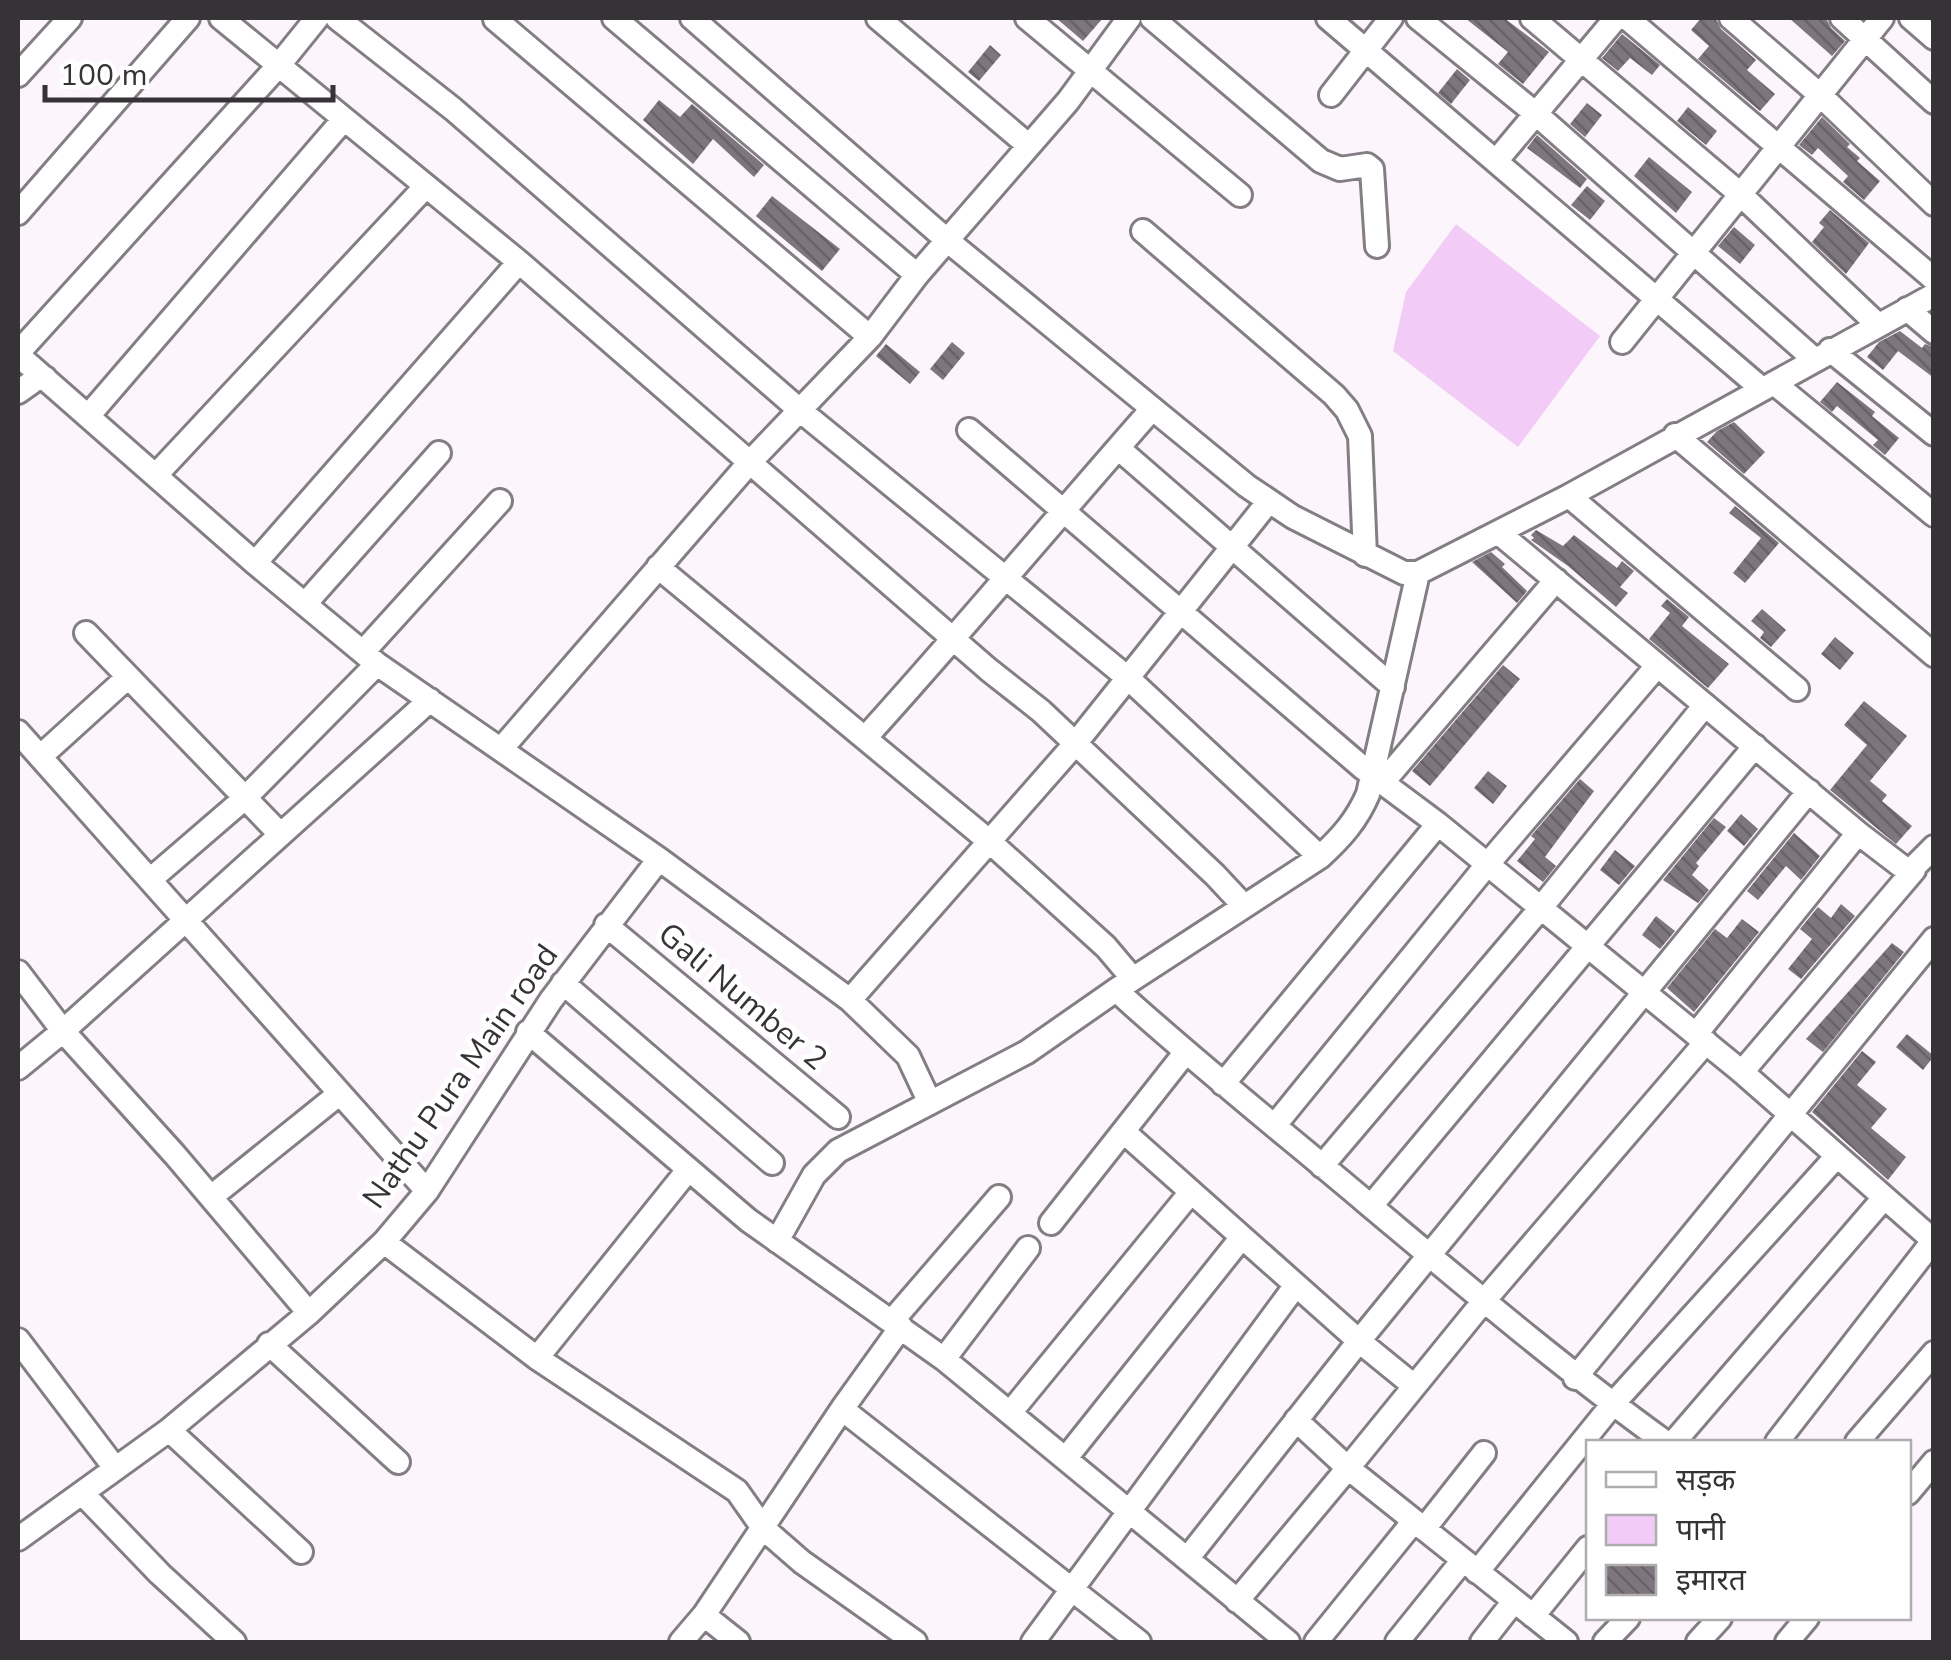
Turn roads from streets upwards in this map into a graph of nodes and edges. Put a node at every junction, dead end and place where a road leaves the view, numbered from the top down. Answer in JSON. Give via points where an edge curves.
{"nodes":[{"id":1,"x":70,"y":18,"type":"edge"},
{"id":2,"x":188,"y":18,"type":"edge"},
{"id":3,"x":221,"y":18,"type":"edge"},
{"id":4,"x":318,"y":18,"type":"edge"},
{"id":5,"x":337,"y":18,"type":"edge"},
{"id":6,"x":614,"y":18,"type":"edge"},
{"id":7,"x":692,"y":18,"type":"edge"},
{"id":8,"x":878,"y":18,"type":"edge"},
{"id":9,"x":1026,"y":18,"type":"edge"},
{"id":10,"x":1129,"y":18,"type":"edge"},
{"id":11,"x":1152,"y":18,"type":"edge"},
{"id":12,"x":1328,"y":18,"type":"edge"},
{"id":13,"x":1392,"y":18,"type":"edge"},
{"id":14,"x":1418,"y":18,"type":"edge"},
{"id":15,"x":1532,"y":18,"type":"edge"},
{"id":16,"x":1616,"y":18,"type":"edge"},
{"id":17,"x":1626,"y":18,"type":"edge"},
{"id":18,"x":1731,"y":18,"type":"edge"},
{"id":19,"x":1842,"y":18,"type":"edge"},
{"id":20,"x":1882,"y":18,"type":"edge"},
{"id":21,"x":1910,"y":18,"type":"edge"},
{"id":22,"x":495,"y":19,"type":"edge"},
{"id":23,"x":1866,"y":37,"type":"junction"},
{"id":24,"x":1934,"y":38,"type":"edge"},
{"id":25,"x":1366,"y":50,"type":"junction"},
{"id":26,"x":1582,"y":58,"type":"junction"},
{"id":27,"x":279,"y":65,"type":"junction"},
{"id":28,"x":1091,"y":71,"type":"junction"},
{"id":29,"x":18,"y":75,"type":"edge"},
{"id":30,"x":1332,"y":94,"type":"dead end"},
{"id":31,"x":1820,"y":95,"type":"junction"},
{"id":32,"x":1934,"y":102,"type":"edge"},
{"id":33,"x":1535,"y":114,"type":"junction"},
{"id":34,"x":344,"y":119,"type":"junction"},
{"id":35,"x":1028,"y":145,"type":"junction"},
{"id":36,"x":1776,"y":148,"type":"junction"},
{"id":37,"x":1496,"y":160,"type":"junction"},
{"id":38,"x":426,"y":186,"type":"junction"},
{"id":39,"x":1738,"y":194,"type":"junction"},
{"id":40,"x":1240,"y":195,"type":"dead end"},
{"id":41,"x":1934,"y":204,"type":"edge"},
{"id":42,"x":18,"y":214,"type":"edge"},
{"id":43,"x":1143,"y":231,"type":"dead end"},
{"id":44,"x":948,"y":241,"type":"junction"},
{"id":45,"x":1377,"y":246,"type":"dead end"},
{"id":46,"x":1694,"y":252,"type":"junction"},
{"id":47,"x":518,"y":262,"type":"junction"},
{"id":48,"x":916,"y":274,"type":"junction"},
{"id":49,"x":1934,"y":279,"type":"edge"},
{"id":50,"x":1934,"y":294,"type":"edge"},
{"id":51,"x":1658,"y":299,"type":"junction"},
{"id":52,"x":1907,"y":309,"type":"junction"},
{"id":53,"x":1878,"y":324,"type":"junction"},
{"id":54,"x":1934,"y":332,"type":"edge"},
{"id":55,"x":870,"y":336,"type":"junction"},
{"id":56,"x":1622,"y":342,"type":"dead end"},
{"id":57,"x":18,"y":354,"type":"edge"},
{"id":58,"x":1822,"y":354,"type":"junction"},
{"id":59,"x":44,"y":378,"type":"junction"},
{"id":60,"x":1768,"y":386,"type":"junction"},
{"id":61,"x":18,"y":392,"type":"edge"},
{"id":62,"x":1152,"y":409,"type":"junction"},
{"id":63,"x":802,"y":412,"type":"junction"},
{"id":64,"x":89,"y":415,"type":"junction"},
{"id":65,"x":968,"y":430,"type":"dead end"},
{"id":66,"x":1934,"y":434,"type":"edge"},
{"id":67,"x":1674,"y":435,"type":"junction"},
{"id":68,"x":1118,"y":448,"type":"junction"},
{"id":69,"x":439,"y":453,"type":"dead end"},
{"id":70,"x":750,"y":462,"type":"junction"},
{"id":71,"x":156,"y":475,"type":"junction"},
{"id":72,"x":1569,"y":496,"type":"junction"},
{"id":73,"x":500,"y":502,"type":"dead end"},
{"id":74,"x":1270,"y":502,"type":"junction"},
{"id":75,"x":1063,"y":510,"type":"junction"},
{"id":76,"x":1934,"y":516,"type":"edge"},
{"id":77,"x":1500,"y":532,"type":"junction"},
{"id":78,"x":1232,"y":549,"type":"junction"},
{"id":79,"x":1369,"y":557,"type":"junction"},
{"id":80,"x":255,"y":563,"type":"junction"},
{"id":81,"x":658,"y":567,"type":"junction"},
{"id":82,"x":1411,"y":573,"type":"junction"},
{"id":83,"x":1004,"y":578,"type":"junction"},
{"id":84,"x":1556,"y":580,"type":"junction"},
{"id":85,"x":305,"y":604,"type":"junction"},
{"id":86,"x":1182,"y":610,"type":"junction"},
{"id":87,"x":86,"y":633,"type":"dead end"},
{"id":88,"x":954,"y":640,"type":"junction"},
{"id":89,"x":1934,"y":656,"type":"edge"},
{"id":90,"x":370,"y":658,"type":"junction"},
{"id":91,"x":1657,"y":666,"type":"junction"},
{"id":92,"x":128,"y":677,"type":"junction"},
{"id":93,"x":1128,"y":678,"type":"junction"},
{"id":94,"x":1382,"y":679,"type":"junction"},
{"id":95,"x":1798,"y":689,"type":"dead end"},
{"id":96,"x":430,"y":700,"type":"junction"},
{"id":97,"x":1705,"y":705,"type":"junction"},
{"id":98,"x":18,"y":732,"type":"edge"},
{"id":99,"x":866,"y":737,"type":"junction"},
{"id":100,"x":1075,"y":744,"type":"junction"},
{"id":101,"x":1755,"y":746,"type":"junction"},
{"id":102,"x":502,"y":748,"type":"junction"},
{"id":103,"x":41,"y":756,"type":"junction"},
{"id":104,"x":1366,"y":769,"type":"junction"},
{"id":105,"x":1809,"y":790,"type":"junction"},
{"id":106,"x":245,"y":798,"type":"junction"},
{"id":107,"x":1438,"y":824,"type":"junction"},
{"id":108,"x":1858,"y":833,"type":"junction"},
{"id":109,"x":280,"y":834,"type":"junction"},
{"id":110,"x":989,"y":841,"type":"junction"},
{"id":111,"x":1934,"y":847,"type":"edge"},
{"id":112,"x":1316,"y":852,"type":"junction"},
{"id":113,"x":659,"y":859,"type":"junction"},
{"id":114,"x":1486,"y":866,"type":"junction"},
{"id":115,"x":1914,"y":870,"type":"junction"},
{"id":116,"x":150,"y":880,"type":"junction"},
{"id":117,"x":1239,"y":901,"type":"junction"},
{"id":118,"x":1540,"y":909,"type":"junction"},
{"id":119,"x":184,"y":918,"type":"junction"},
{"id":120,"x":606,"y":925,"type":"junction"},
{"id":121,"x":1933,"y":937,"type":"edge"},
{"id":122,"x":1587,"y":946,"type":"junction"},
{"id":123,"x":18,"y":972,"type":"edge"},
{"id":124,"x":1126,"y":981,"type":"junction"},
{"id":125,"x":563,"y":983,"type":"junction"},
{"id":126,"x":1645,"y":993,"type":"junction"},
{"id":127,"x":850,"y":1000,"type":"junction"},
{"id":128,"x":63,"y":1031,"type":"junction"},
{"id":129,"x":528,"y":1032,"type":"junction"},
{"id":130,"x":1701,"y":1038,"type":"junction"},
{"id":131,"x":1185,"y":1052,"type":"junction"},
{"id":132,"x":18,"y":1068,"type":"edge"},
{"id":133,"x":1742,"y":1072,"type":"junction"},
{"id":134,"x":1224,"y":1084,"type":"junction"},
{"id":135,"x":925,"y":1092,"type":"junction"},
{"id":136,"x":339,"y":1094,"type":"junction"},
{"id":137,"x":1791,"y":1114,"type":"junction"},
{"id":138,"x":838,"y":1117,"type":"dead end"},
{"id":139,"x":1275,"y":1126,"type":"junction"},
{"id":140,"x":1124,"y":1132,"type":"junction"},
{"id":141,"x":1837,"y":1156,"type":"junction"},
{"id":142,"x":772,"y":1163,"type":"dead end"},
{"id":143,"x":1322,"y":1166,"type":"junction"},
{"id":144,"x":688,"y":1170,"type":"junction"},
{"id":145,"x":427,"y":1192,"type":"junction"},
{"id":146,"x":1191,"y":1192,"type":"junction"},
{"id":147,"x":211,"y":1197,"type":"junction"},
{"id":148,"x":999,"y":1197,"type":"dead end"},
{"id":149,"x":1884,"y":1199,"type":"junction"},
{"id":150,"x":1371,"y":1206,"type":"junction"},
{"id":151,"x":1052,"y":1223,"type":"dead end"},
{"id":152,"x":1242,"y":1237,"type":"junction"},
{"id":153,"x":773,"y":1238,"type":"junction"},
{"id":154,"x":1933,"y":1241,"type":"edge"},
{"id":155,"x":384,"y":1242,"type":"junction"},
{"id":156,"x":1028,"y":1248,"type":"dead end"},
{"id":157,"x":1430,"y":1257,"type":"junction"},
{"id":158,"x":1296,"y":1285,"type":"junction"},
{"id":159,"x":1483,"y":1302,"type":"junction"},
{"id":160,"x":309,"y":1313,"type":"junction"},
{"id":161,"x":897,"y":1324,"type":"junction"},
{"id":162,"x":18,"y":1340,"type":"edge"},
{"id":163,"x":1358,"y":1341,"type":"junction"},
{"id":164,"x":269,"y":1344,"type":"junction"},
{"id":165,"x":1934,"y":1353,"type":"edge"},
{"id":166,"x":537,"y":1358,"type":"junction"},
{"id":167,"x":944,"y":1359,"type":"junction"},
{"id":168,"x":1575,"y":1378,"type":"junction"},
{"id":169,"x":1413,"y":1385,"type":"junction"},
{"id":170,"x":1612,"y":1405,"type":"junction"},
{"id":171,"x":842,"y":1410,"type":"junction"},
{"id":172,"x":1010,"y":1413,"type":"junction"},
{"id":173,"x":1296,"y":1420,"type":"junction"},
{"id":174,"x":169,"y":1430,"type":"junction"},
{"id":175,"x":1662,"y":1440,"type":"edge"},
{"id":176,"x":1676,"y":1440,"type":"edge"},
{"id":177,"x":1779,"y":1440,"type":"edge"},
{"id":178,"x":1859,"y":1440,"type":"edge"},
{"id":179,"x":1484,"y":1453,"type":"dead end"},
{"id":180,"x":1066,"y":1458,"type":"junction"},
{"id":181,"x":398,"y":1462,"type":"dead end"},
{"id":182,"x":1934,"y":1462,"type":"edge"},
{"id":183,"x":115,"y":1468,"type":"junction"},
{"id":184,"x":1348,"y":1468,"type":"junction"},
{"id":185,"x":1911,"y":1489,"type":"edge"},
{"id":186,"x":82,"y":1493,"type":"junction"},
{"id":187,"x":1128,"y":1510,"type":"junction"},
{"id":188,"x":1419,"y":1525,"type":"junction"},
{"id":189,"x":763,"y":1528,"type":"junction"},
{"id":190,"x":18,"y":1539,"type":"edge"},
{"id":191,"x":1586,"y":1550,"type":"edge"},
{"id":192,"x":301,"y":1552,"type":"dead end"},
{"id":193,"x":1187,"y":1558,"type":"junction"},
{"id":194,"x":1470,"y":1566,"type":"junction"},
{"id":195,"x":1069,"y":1591,"type":"junction"},
{"id":196,"x":1237,"y":1600,"type":"junction"},
{"id":197,"x":1523,"y":1609,"type":"junction"},
{"id":198,"x":704,"y":1615,"type":"junction"},
{"id":199,"x":1626,"y":1620,"type":"edge"},
{"id":200,"x":1718,"y":1620,"type":"edge"},
{"id":201,"x":1805,"y":1620,"type":"edge"},
{"id":202,"x":234,"y":1642,"type":"edge"},
{"id":203,"x":681,"y":1642,"type":"edge"},
{"id":204,"x":738,"y":1642,"type":"edge"},
{"id":205,"x":915,"y":1642,"type":"edge"},
{"id":206,"x":1033,"y":1642,"type":"edge"},
{"id":207,"x":1139,"y":1642,"type":"edge"},
{"id":208,"x":1288,"y":1642,"type":"edge"},
{"id":209,"x":1316,"y":1642,"type":"edge"},
{"id":210,"x":1397,"y":1642,"type":"edge"},
{"id":211,"x":1482,"y":1642,"type":"edge"},
{"id":212,"x":1566,"y":1642,"type":"edge"},
{"id":213,"x":1606,"y":1642,"type":"edge"},
{"id":214,"x":1698,"y":1642,"type":"edge"},
{"id":215,"x":1787,"y":1642,"type":"edge"}],
"edges":[{"from":1,"to":29,"type":"street"},
{"from":2,"to":42,"type":"street"},
{"from":3,"to":27,"type":"street"},
{"from":4,"to":27,"type":"street"},
{"from":5,"to":63,"type":"street","via":[[453,109]]},
{"from":6,"to":48,"type":"street"},
{"from":7,"to":44,"type":"street"},
{"from":8,"to":35,"type":"street"},
{"from":9,"to":28,"type":"street"},
{"from":10,"to":28,"type":"street"},
{"from":11,"to":45,"type":"street","via":[[1321,161],[1340,169],[1367,165],[1374,174]]},
{"from":12,"to":25,"type":"street"},
{"from":13,"to":25,"type":"street"},
{"from":14,"to":33,"type":"street"},
{"from":15,"to":26,"type":"street"},
{"from":16,"to":26,"type":"street"},
{"from":17,"to":36,"type":"street"},
{"from":18,"to":31,"type":"street"},
{"from":19,"to":23,"type":"street"},
{"from":20,"to":23,"type":"street"},
{"from":21,"to":24,"type":"street"},
{"from":22,"to":55,"type":"street"},
{"from":23,"to":31,"type":"street"},
{"from":23,"to":32,"type":"street"},
{"from":25,"to":30,"type":"street"},
{"from":25,"to":37,"type":"street"},
{"from":26,"to":33,"type":"street"},
{"from":26,"to":39,"type":"street"},
{"from":27,"to":34,"type":"street"},
{"from":27,"to":57,"type":"street"},
{"from":28,"to":35,"type":"street"},
{"from":28,"to":40,"type":"street"},
{"from":31,"to":36,"type":"street"},
{"from":31,"to":41,"type":"street"},
{"from":33,"to":37,"type":"street"},
{"from":33,"to":46,"type":"street"},
{"from":34,"to":38,"type":"street"},
{"from":34,"to":64,"type":"street"},
{"from":35,"to":44,"type":"street"},
{"from":36,"to":39,"type":"street"},
{"from":36,"to":49,"type":"street"},
{"from":37,"to":51,"type":"street"},
{"from":38,"to":47,"type":"street"},
{"from":38,"to":71,"type":"street"},
{"from":39,"to":46,"type":"street"},
{"from":39,"to":53,"type":"street"},
{"from":43,"to":79,"type":"street","via":[[1347,410],[1360,436]]},
{"from":44,"to":48,"type":"street"},
{"from":44,"to":62,"type":"street"},
{"from":46,"to":51,"type":"street"},
{"from":46,"to":58,"type":"street"},
{"from":47,"to":70,"type":"street"},
{"from":47,"to":80,"type":"street"},
{"from":48,"to":55,"type":"street"},
{"from":50,"to":52,"type":"street"},
{"from":51,"to":56,"type":"street"},
{"from":51,"to":60,"type":"street"},
{"from":52,"to":53,"type":"street"},
{"from":52,"to":54,"type":"street"},
{"from":53,"to":58,"type":"street"},
{"from":55,"to":63,"type":"street"},
{"from":57,"to":59,"type":"street"},
{"from":58,"to":60,"type":"street"},
{"from":58,"to":66,"type":"street"},
{"from":59,"to":61,"type":"street"},
{"from":59,"to":64,"type":"street"},
{"from":60,"to":67,"type":"street"},
{"from":60,"to":76,"type":"street"},
{"from":62,"to":68,"type":"street"},
{"from":62,"to":74,"type":"street"},
{"from":63,"to":70,"type":"street"},
{"from":63,"to":83,"type":"street"},
{"from":64,"to":71,"type":"street"},
{"from":65,"to":75,"type":"street"},
{"from":67,"to":72,"type":"street"},
{"from":67,"to":89,"type":"street"},
{"from":68,"to":75,"type":"street"},
{"from":68,"to":78,"type":"street"},
{"from":69,"to":85,"type":"street"},
{"from":70,"to":81,"type":"street"},
{"from":70,"to":88,"type":"street"},
{"from":71,"to":80,"type":"street"},
{"from":72,"to":77,"type":"street"},
{"from":72,"to":95,"type":"street"},
{"from":73,"to":90,"type":"street"},
{"from":74,"to":78,"type":"street"},
{"from":74,"to":79,"type":"street"},
{"from":75,"to":83,"type":"street"},
{"from":75,"to":86,"type":"street"},
{"from":77,"to":82,"type":"street"},
{"from":77,"to":84,"type":"street"},
{"from":78,"to":86,"type":"street"},
{"from":78,"to":94,"type":"street"},
{"from":79,"to":82,"type":"street"},
{"from":80,"to":85,"type":"street"},
{"from":81,"to":99,"type":"street"},
{"from":81,"to":102,"type":"street"},
{"from":82,"to":94,"type":"street"},
{"from":83,"to":88,"type":"street"},
{"from":83,"to":93,"type":"street"},
{"from":84,"to":91,"type":"street"},
{"from":84,"to":104,"type":"street"},
{"from":85,"to":90,"type":"street"},
{"from":86,"to":93,"type":"street"},
{"from":86,"to":104,"type":"street"},
{"from":87,"to":92,"type":"street"},
{"from":88,"to":99,"type":"street"},
{"from":88,"to":100,"type":"street"},
{"from":90,"to":96,"type":"street"},
{"from":90,"to":106,"type":"street"},
{"from":91,"to":97,"type":"street"},
{"from":91,"to":114,"type":"street"},
{"from":92,"to":103,"type":"street"},
{"from":92,"to":106,"type":"street"},
{"from":93,"to":100,"type":"street"},
{"from":93,"to":112,"type":"street"},
{"from":94,"to":104,"type":"street"},
{"from":96,"to":102,"type":"street"},
{"from":96,"to":109,"type":"street"},
{"from":97,"to":101,"type":"street"},
{"from":97,"to":118,"type":"street"},
{"from":98,"to":103,"type":"street"},
{"from":99,"to":110,"type":"street"},
{"from":100,"to":110,"type":"street"},
{"from":100,"to":117,"type":"street"},
{"from":101,"to":105,"type":"street"},
{"from":101,"to":122,"type":"street"},
{"from":102,"to":113,"type":"street"},
{"from":103,"to":116,"type":"street"},
{"from":104,"to":107,"type":"street"},
{"from":104,"to":112,"type":"street","via":[[1360,813],[1342,837]]},
{"from":105,"to":108,"type":"street"},
{"from":105,"to":126,"type":"street"},
{"from":106,"to":109,"type":"street"},
{"from":106,"to":116,"type":"street"},
{"from":107,"to":114,"type":"street"},
{"from":107,"to":134,"type":"street"},
{"from":108,"to":115,"type":"street","via":[[1905,871]]},
{"from":108,"to":130,"type":"street"},
{"from":109,"to":119,"type":"street"},
{"from":110,"to":124,"type":"street","via":[[1106,947]]},
{"from":110,"to":127,"type":"street"},
{"from":111,"to":115,"type":"street"},
{"from":112,"to":117,"type":"street"},
{"from":113,"to":120,"type":"street","name":"Nathu Pura Main road"},
{"from":113,"to":127,"type":"street"},
{"from":114,"to":118,"type":"street"},
{"from":114,"to":139,"type":"street"},
{"from":115,"to":133,"type":"street"},
{"from":116,"to":119,"type":"street"},
{"from":117,"to":124,"type":"street"},
{"from":118,"to":122,"type":"street"},
{"from":118,"to":143,"type":"street"},
{"from":119,"to":128,"type":"street"},
{"from":119,"to":136,"type":"street"},
{"from":120,"to":125,"type":"street","name":"Nathu Pura Main road"},
{"from":120,"to":138,"type":"street","name":"Gali Number 2"},
{"from":121,"to":137,"type":"street"},
{"from":122,"to":126,"type":"street"},
{"from":122,"to":150,"type":"street"},
{"from":123,"to":128,"type":"street"},
{"from":124,"to":131,"type":"street"},
{"from":124,"to":135,"type":"street","via":[[1026,1052]]},
{"from":125,"to":129,"type":"street","name":"Nathu Pura Main road"},
{"from":125,"to":142,"type":"street"},
{"from":126,"to":130,"type":"street"},
{"from":126,"to":157,"type":"street"},
{"from":127,"to":135,"type":"street","via":[[908,1056]]},
{"from":128,"to":132,"type":"street"},
{"from":128,"to":147,"type":"street"},
{"from":129,"to":144,"type":"street"},
{"from":129,"to":145,"type":"street","name":"Nathu Pura Main road"},
{"from":130,"to":133,"type":"street"},
{"from":130,"to":159,"type":"street"},
{"from":131,"to":134,"type":"street"},
{"from":131,"to":140,"type":"street"},
{"from":133,"to":137,"type":"street"},
{"from":134,"to":139,"type":"street"},
{"from":135,"to":153,"type":"street","via":[[824,1162]]},
{"from":136,"to":145,"type":"street"},
{"from":136,"to":147,"type":"street"},
{"from":137,"to":141,"type":"street"},
{"from":137,"to":168,"type":"street"},
{"from":139,"to":143,"type":"street"},
{"from":140,"to":146,"type":"street"},
{"from":140,"to":151,"type":"street"},
{"from":141,"to":149,"type":"street"},
{"from":141,"to":170,"type":"street"},
{"from":143,"to":150,"type":"street"},
{"from":144,"to":153,"type":"street"},
{"from":144,"to":166,"type":"street"},
{"from":145,"to":155,"type":"street","name":"Nathu Pura Main road"},
{"from":146,"to":152,"type":"street"},
{"from":146,"to":172,"type":"street"},
{"from":147,"to":160,"type":"street"},
{"from":148,"to":161,"type":"street"},
{"from":149,"to":154,"type":"street"},
{"from":149,"to":176,"type":"street"},
{"from":150,"to":157,"type":"street"},
{"from":152,"to":158,"type":"street"},
{"from":152,"to":180,"type":"street"},
{"from":153,"to":161,"type":"street"},
{"from":154,"to":177,"type":"street"},
{"from":155,"to":160,"type":"street","name":"Nathu Pura Main road"},
{"from":155,"to":166,"type":"street"},
{"from":156,"to":167,"type":"street"},
{"from":157,"to":159,"type":"street"},
{"from":157,"to":163,"type":"street"},
{"from":158,"to":163,"type":"street"},
{"from":158,"to":187,"type":"street"},
{"from":159,"to":168,"type":"street"},
{"from":159,"to":169,"type":"street"},
{"from":160,"to":164,"type":"street","name":"Nathu Pura Main road"},
{"from":161,"to":167,"type":"street"},
{"from":161,"to":171,"type":"street"},
{"from":162,"to":183,"type":"street"},
{"from":163,"to":169,"type":"street"},
{"from":163,"to":173,"type":"street"},
{"from":164,"to":174,"type":"street","name":"Nathu Pura Main road"},
{"from":164,"to":181,"type":"street"},
{"from":165,"to":178,"type":"street"},
{"from":166,"to":189,"type":"street","via":[[737,1492]]},
{"from":167,"to":172,"type":"street"},
{"from":168,"to":170,"type":"street"},
{"from":169,"to":184,"type":"street"},
{"from":170,"to":175,"type":"street"},
{"from":170,"to":194,"type":"street"},
{"from":171,"to":189,"type":"street"},
{"from":171,"to":195,"type":"street"},
{"from":172,"to":180,"type":"street"},
{"from":173,"to":184,"type":"street"},
{"from":173,"to":193,"type":"street"},
{"from":174,"to":183,"type":"street","name":"Nathu Pura Main road"},
{"from":174,"to":192,"type":"street"},
{"from":179,"to":188,"type":"street"},
{"from":180,"to":187,"type":"street"},
{"from":182,"to":185,"type":"street"},
{"from":183,"to":186,"type":"street","name":"Nathu Pura Main road"},
{"from":184,"to":188,"type":"street"},
{"from":184,"to":196,"type":"street"},
{"from":186,"to":190,"type":"street","name":"Nathu Pura Main road"},
{"from":186,"to":202,"type":"street"},
{"from":187,"to":193,"type":"street"},
{"from":187,"to":195,"type":"street"},
{"from":188,"to":194,"type":"street"},
{"from":188,"to":209,"type":"street"},
{"from":189,"to":198,"type":"street"},
{"from":189,"to":205,"type":"street"},
{"from":191,"to":197,"type":"street"},
{"from":193,"to":196,"type":"street"},
{"from":194,"to":197,"type":"street"},
{"from":194,"to":210,"type":"street"},
{"from":195,"to":206,"type":"street"},
{"from":195,"to":207,"type":"street"},
{"from":196,"to":208,"type":"street"},
{"from":197,"to":211,"type":"street"},
{"from":197,"to":212,"type":"street"},
{"from":198,"to":203,"type":"street"},
{"from":198,"to":204,"type":"street"},
{"from":199,"to":213,"type":"street"},
{"from":200,"to":214,"type":"street"},
{"from":201,"to":215,"type":"street"}]}
